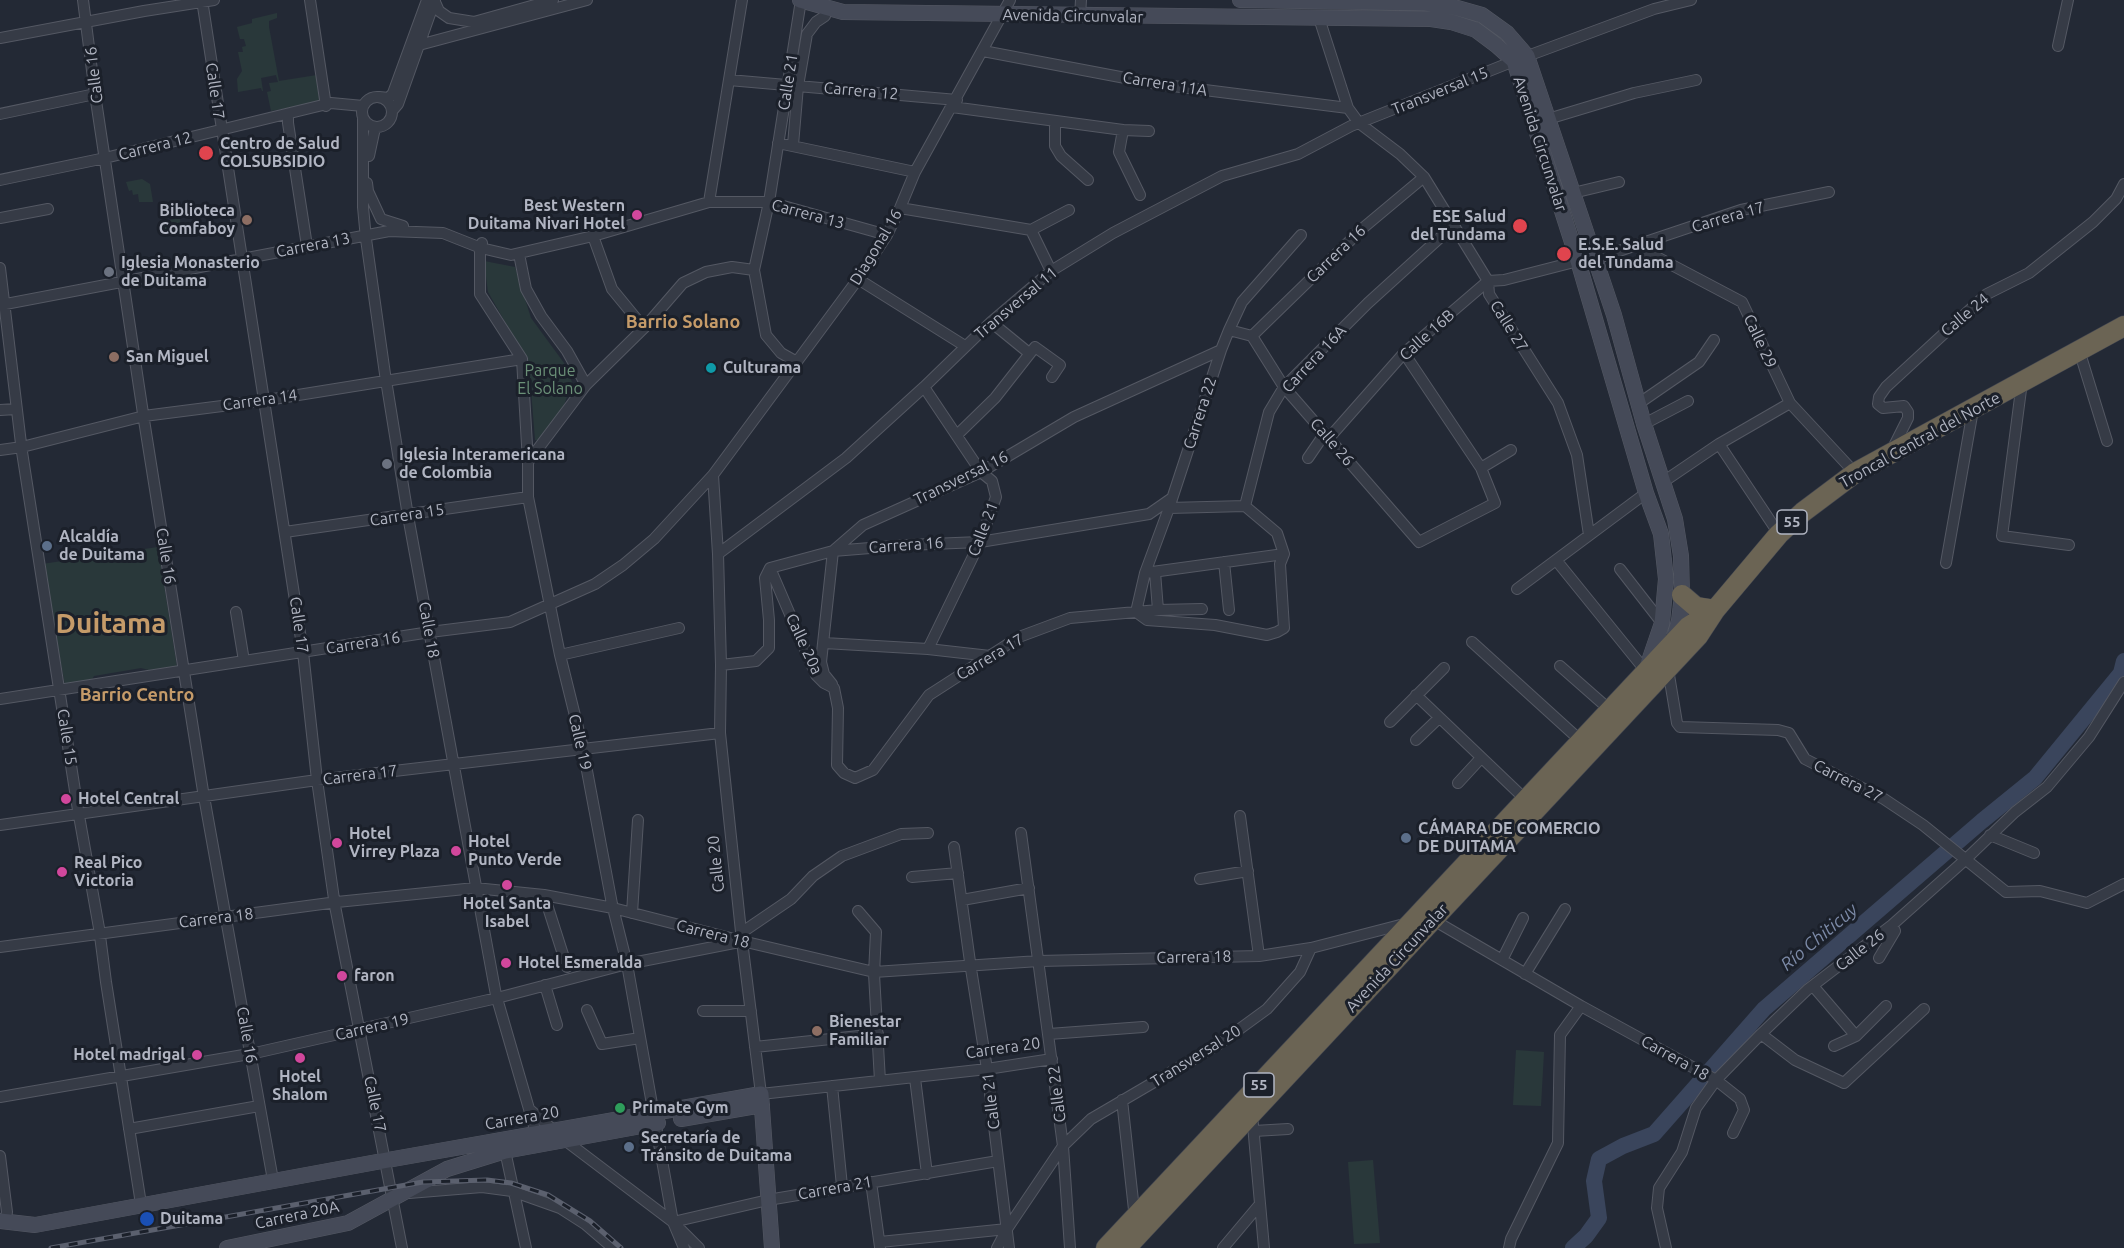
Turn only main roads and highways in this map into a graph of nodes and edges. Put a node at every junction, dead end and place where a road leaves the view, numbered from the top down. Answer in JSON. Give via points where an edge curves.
{"nodes":[{"id":1,"x":801,"y":0,"type":"edge"},
{"id":2,"x":1240,"y":0,"type":"edge"},
{"id":3,"x":1424,"y":2,"type":"edge"},
{"id":4,"x":1520,"y":58,"type":"junction"},
{"id":5,"x":1614,"y":315,"type":"junction"},
{"id":6,"x":1595,"y":321,"type":"junction"},
{"id":7,"x":2124,"y":326,"type":"edge"},
{"id":8,"x":1682,"y":595,"type":"junction"},
{"id":9,"x":1715,"y":610,"type":"junction"},
{"id":10,"x":1673,"y":642,"type":"junction"},
{"id":11,"x":1668,"y":669,"type":"junction"},
{"id":12,"x":1643,"y":681,"type":"junction"},
{"id":13,"x":1458,"y":883,"type":"junction"},
{"id":14,"x":1422,"y":922,"type":"junction"},
{"id":15,"x":762,"y":1100,"type":"joint"},
{"id":16,"x":560,"y":1136,"type":"junction"},
{"id":17,"x":504,"y":1145,"type":"junction"},
{"id":18,"x":437,"y":1151,"type":"junction"},
{"id":19,"x":447,"y":1169,"type":"junction"},
{"id":20,"x":4,"y":1218,"type":"edge"},
{"id":21,"x":292,"y":1242,"type":"edge"},
{"id":22,"x":1131,"y":1243,"type":"edge"},
{"id":23,"x":226,"y":1248,"type":"edge"},
{"id":24,"x":772,"y":1248,"type":"edge"},
{"id":25,"x":1106,"y":1248,"type":"edge"}],
"edges":[{"from":1,"to":4,"type":"main road","name":"Avenida Circunvalar","via":[[843,12],[1431,19],[1476,30]]},
{"from":2,"to":3,"type":"main road","name":"Avenida Circunvalar"},
{"from":3,"to":4,"type":"main road","name":"Avenida Circunvalar","via":[[1482,15],[1507,33]]},
{"from":4,"to":5,"type":"main road","name":"Avenida Circunvalar","via":[[1548,119]]},
{"from":4,"to":6,"type":"main road","name":"Avenida Circunvalar"},
{"from":5,"to":6,"type":"main road"},
{"from":5,"to":8,"type":"main road","name":"Avenida Circunvalar","via":[[1675,519]]},
{"from":6,"to":12,"type":"main road","name":"Avenida Circunvalar","via":[[1660,534],[1666,579],[1662,623]]},
{"from":7,"to":9,"type":"highway","name":"Troncal Central del Norte","number":"55","via":[[1828,492],[1779,534]]},
{"from":8,"to":9,"type":"highway","via":[[1696,607]]},
{"from":8,"to":10,"type":"main road","name":"Avenida Circunvalar"},
{"from":9,"to":10,"type":"highway","name":"Avenida Circunvalar","number":"55"},
{"from":9,"to":11,"type":"highway","name":"Avenida Circunvalar","number":"55"},
{"from":10,"to":11,"type":"main road","name":"Avenida Circunvalar"},
{"from":10,"to":12,"type":"highway","name":"Avenida Circunvalar","number":"55"},
{"from":11,"to":12,"type":"highway","name":"Avenida Circunvalar","number":"55"},
{"from":12,"to":13,"type":"highway","name":"Avenida Circunvalar","number":"55"},
{"from":12,"to":13,"type":"highway","name":"Avenida Circunvalar","number":"55","via":[[1526,800]]},
{"from":13,"to":14,"type":"highway","name":"Avenida Circunvalar","number":"55"},
{"from":14,"to":22,"type":"highway","name":"Avenida Circunvalar","number":"55","via":[[1253,1123]]},
{"from":14,"to":25,"type":"highway","name":"Avenida Circunvalar","number":"55","via":[[1252,1092]]},
{"from":15,"to":16,"type":"main road","name":"Carrera 20"},
{"from":15,"to":24,"type":"main road","name":"Calle 20"},
{"from":16,"to":17,"type":"main road","name":"Carrera 20A"},
{"from":16,"to":17,"type":"main road","name":"Carrera 20","via":[[536,1134]]},
{"from":17,"to":18,"type":"main road","name":"Carrera 20"},
{"from":17,"to":19,"type":"main road","name":"Carrera 20A"},
{"from":18,"to":19,"type":"main road","via":[[446,1157]]},
{"from":18,"to":20,"type":"main road","name":"Carrera 20","via":[[35,1225]]},
{"from":19,"to":21,"type":"main road","name":"Carrera 20A","via":[[348,1223]]},
{"from":21,"to":23,"type":"main road","name":"Carrera 20A"}]}
